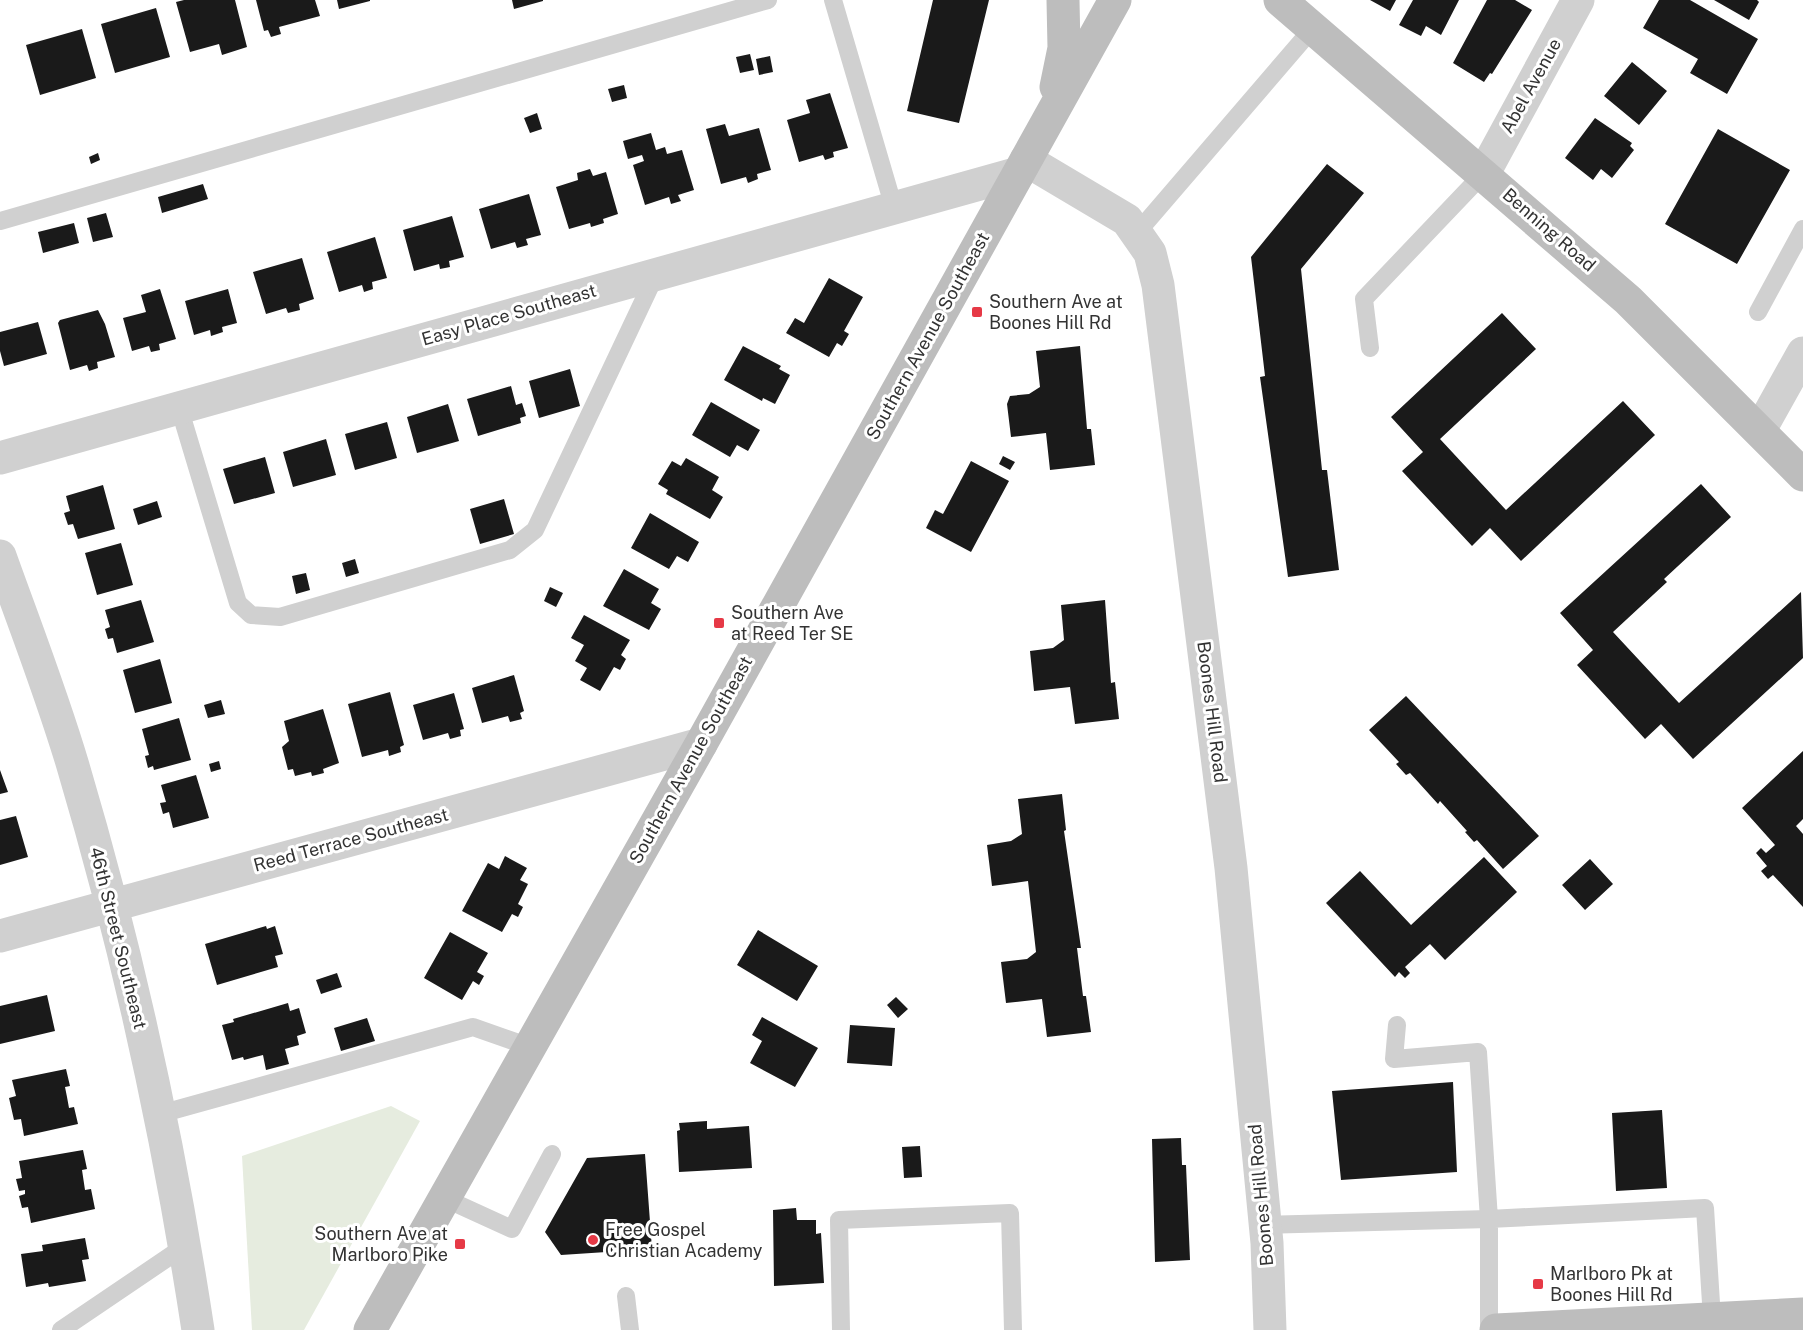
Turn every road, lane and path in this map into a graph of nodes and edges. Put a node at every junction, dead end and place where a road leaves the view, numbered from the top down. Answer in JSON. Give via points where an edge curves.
{"nodes":[{"id":1,"x":768,"y":0,"type":"edge"},
{"id":2,"x":833,"y":0,"type":"edge"},
{"id":3,"x":1063,"y":0,"type":"edge"},
{"id":4,"x":1115,"y":0,"type":"edge"},
{"id":5,"x":1280,"y":0,"type":"edge"},
{"id":6,"x":1578,"y":0,"type":"edge"},
{"id":7,"x":1313,"y":28,"type":"junction"},
{"id":8,"x":1051,"y":115,"type":"junction"},
{"id":9,"x":1022,"y":166,"type":"junction"},
{"id":10,"x":1484,"y":173,"type":"junction"},
{"id":11,"x":894,"y":208,"type":"junction"},
{"id":12,"x":0,"y":221,"type":"edge"},
{"id":13,"x":1803,"y":229,"type":"edge"},
{"id":14,"x":1136,"y":234,"type":"junction"},
{"id":15,"x":656,"y":274,"type":"junction"},
{"id":16,"x":1758,"y":312,"type":"dead end"},
{"id":17,"x":1370,"y":348,"type":"dead end"},
{"id":18,"x":1803,"y":353,"type":"edge"},
{"id":19,"x":179,"y":408,"type":"junction"},
{"id":20,"x":1760,"y":430,"type":"junction"},
{"id":21,"x":0,"y":458,"type":"edge"},
{"id":22,"x":1803,"y":475,"type":"edge"},
{"id":23,"x":0,"y":556,"type":"edge"},
{"id":24,"x":701,"y":744,"type":"junction"},
{"id":25,"x":112,"y":905,"type":"junction"},
{"id":26,"x":0,"y":936,"type":"edge"},
{"id":27,"x":1397,"y":1025,"type":"dead end"},
{"id":28,"x":530,"y":1047,"type":"junction"},
{"id":29,"x":160,"y":1114,"type":"junction"},
{"id":30,"x":552,"y":1154,"type":"dead end"},
{"id":31,"x":444,"y":1198,"type":"junction"},
{"id":32,"x":1488,"y":1219,"type":"junction"},
{"id":33,"x":1263,"y":1225,"type":"junction"},
{"id":34,"x":185,"y":1246,"type":"junction"},
{"id":35,"x":626,"y":1296,"type":"dead end"},
{"id":36,"x":1803,"y":1314,"type":"edge"},
{"id":37,"x":1712,"y":1319,"type":"junction"},
{"id":38,"x":61,"y":1330,"type":"edge"},
{"id":39,"x":198,"y":1330,"type":"edge"},
{"id":40,"x":370,"y":1330,"type":"edge"},
{"id":41,"x":630,"y":1330,"type":"edge"},
{"id":42,"x":841,"y":1330,"type":"edge"},
{"id":43,"x":1013,"y":1330,"type":"edge"},
{"id":44,"x":1270,"y":1330,"type":"edge"},
{"id":45,"x":1489,"y":1330,"type":"edge"},
{"id":46,"x":1496,"y":1330,"type":"edge"}],
"edges":[{"from":1,"to":12,"type":"lane"},
{"from":2,"to":11,"type":"lane"},
{"from":3,"to":8,"type":"main road","via":[[1064,48]]},
{"from":4,"to":8,"type":"main road","name":"Southern Avenue Southeast"},
{"from":5,"to":7,"type":"main road","name":"Benning Road"},
{"from":6,"to":10,"type":"street","name":"Abel Avenue"},
{"from":7,"to":10,"type":"main road","name":"Benning Road"},
{"from":7,"to":14,"type":"lane"},
{"from":8,"to":9,"type":"main road","name":"Southern Avenue Southeast"},
{"from":9,"to":11,"type":"street","name":"Easy Place Southeast"},
{"from":9,"to":14,"type":"street","name":"Boones Hill Road","via":[[1127,220]]},
{"from":9,"to":24,"type":"main road","name":"Southern Avenue Southeast"},
{"from":10,"to":17,"type":"lane","via":[[1364,299]]},
{"from":10,"to":20,"type":"main road","name":"Benning Road","via":[[1628,300]]},
{"from":11,"to":15,"type":"street","name":"Easy Place Southeast"},
{"from":13,"to":16,"type":"lane"},
{"from":14,"to":33,"type":"street","name":"Boones Hill Road","via":[[1150,253],[1158,285],[1231,868]]},
{"from":15,"to":19,"type":"street","name":"Easy Place Southeast"},
{"from":15,"to":19,"type":"lane","via":[[535,530],[510,550],[280,617],[251,615],[238,603]]},
{"from":18,"to":20,"type":"street"},
{"from":19,"to":21,"type":"street","name":"Easy Place Southeast"},
{"from":20,"to":22,"type":"main road","name":"Benning Road"},
{"from":23,"to":25,"type":"street","name":"46th Street Southeast","via":[[61,730]]},
{"from":24,"to":25,"type":"street","name":"Reed Terrace Southeast"},
{"from":24,"to":28,"type":"main road","name":"Southern Avenue Southeast"},
{"from":25,"to":26,"type":"street","name":"Reed Terrace Southeast"},
{"from":25,"to":29,"type":"street","name":"46th Street Southeast"},
{"from":27,"to":32,"type":"lane","via":[[1394,1059],[1478,1052]]},
{"from":28,"to":29,"type":"lane","via":[[473,1027]]},
{"from":28,"to":31,"type":"main road","name":"Southern Avenue Southeast"},
{"from":29,"to":34,"type":"street","name":"46th Street Southeast"},
{"from":30,"to":31,"type":"lane","via":[[512,1229]]},
{"from":31,"to":40,"type":"main road","name":"Southern Avenue Southeast"},
{"from":32,"to":33,"type":"lane"},
{"from":32,"to":37,"type":"lane","via":[[1705,1208]]},
{"from":32,"to":45,"type":"lane"},
{"from":33,"to":44,"type":"street","name":"Boones Hill Road"},
{"from":34,"to":38,"type":"lane"},
{"from":34,"to":39,"type":"street","name":"46th Street Southeast"},
{"from":35,"to":41,"type":"lane"},
{"from":36,"to":37,"type":"main road"},
{"from":37,"to":46,"type":"main road"},
{"from":42,"to":43,"type":"lane","via":[[839,1220],[1010,1212]]}]}
